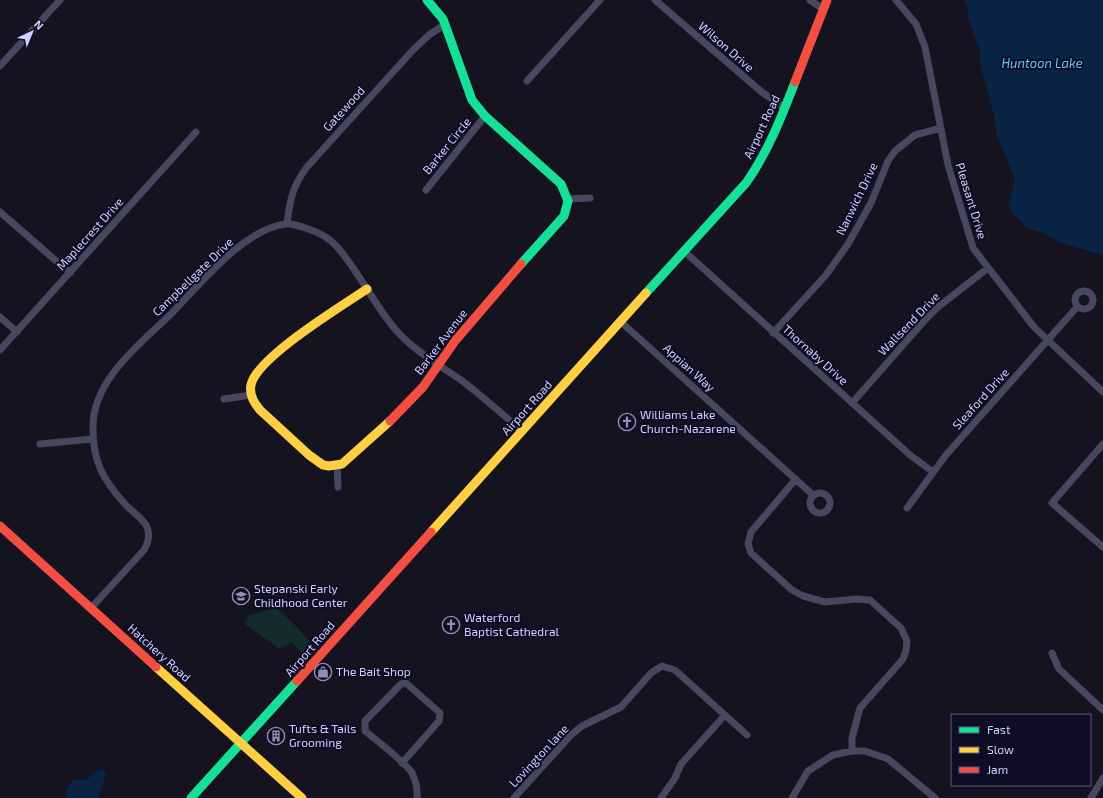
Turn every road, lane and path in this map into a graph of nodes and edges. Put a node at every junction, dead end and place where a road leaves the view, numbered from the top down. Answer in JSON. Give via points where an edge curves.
{"nodes":[{"id":1,"x":428,"y":0,"type":"edge"},
{"id":2,"x":600,"y":0,"type":"edge"},
{"id":3,"x":655,"y":0,"type":"edge"},
{"id":4,"x":810,"y":0,"type":"edge"},
{"id":5,"x":827,"y":0,"type":"edge"},
{"id":6,"x":896,"y":0,"type":"edge"},
{"id":7,"x":56,"y":1,"type":"edge"},
{"id":8,"x":824,"y":9,"type":"junction"},
{"id":9,"x":444,"y":25,"type":"junction"},
{"id":10,"x":0,"y":66,"type":"edge"},
{"id":11,"x":527,"y":81,"type":"dead end"},
{"id":12,"x":785,"y":108,"type":"junction"},
{"id":13,"x":485,"y":116,"type":"junction"},
{"id":14,"x":942,"y":128,"type":"junction"},
{"id":15,"x":196,"y":132,"type":"dead end"},
{"id":16,"x":426,"y":190,"type":"dead end"},
{"id":17,"x":590,"y":198,"type":"dead end"},
{"id":18,"x":568,"y":199,"type":"junction"},
{"id":19,"x":0,"y":212,"type":"edge"},
{"id":20,"x":287,"y":224,"type":"junction"},
{"id":21,"x":685,"y":252,"type":"junction"},
{"id":22,"x":988,"y":268,"type":"junction"},
{"id":23,"x":70,"y":273,"type":"junction"},
{"id":24,"x":367,"y":289,"type":"junction"},
{"id":25,"x":1076,"y":307,"type":"dead end"},
{"id":26,"x":0,"y":317,"type":"edge"},
{"id":27,"x":621,"y":322,"type":"junction"},
{"id":28,"x":17,"y":332,"type":"junction"},
{"id":29,"x":773,"y":333,"type":"junction"},
{"id":30,"x":1047,"y":341,"type":"junction"},
{"id":31,"x":0,"y":350,"type":"edge"},
{"id":32,"x":437,"y":365,"type":"junction"},
{"id":33,"x":1103,"y":392,"type":"edge"},
{"id":34,"x":251,"y":395,"type":"junction"},
{"id":35,"x":224,"y":399,"type":"dead end"},
{"id":36,"x":852,"y":403,"type":"junction"},
{"id":37,"x":522,"y":431,"type":"junction"},
{"id":38,"x":93,"y":439,"type":"junction"},
{"id":39,"x":40,"y":444,"type":"dead end"},
{"id":40,"x":1103,"y":444,"type":"edge"},
{"id":41,"x":337,"y":465,"type":"junction"},
{"id":42,"x":933,"y":472,"type":"junction"},
{"id":43,"x":796,"y":479,"type":"junction"},
{"id":44,"x":338,"y":486,"type":"dead end"},
{"id":45,"x":813,"y":495,"type":"dead end"},
{"id":46,"x":907,"y":508,"type":"dead end"},
{"id":47,"x":0,"y":526,"type":"edge"},
{"id":48,"x":1103,"y":547,"type":"edge"},
{"id":49,"x":91,"y":608,"type":"junction"},
{"id":50,"x":1052,"y":653,"type":"dead end"},
{"id":51,"x":1103,"y":710,"type":"edge"},
{"id":52,"x":725,"y":715,"type":"junction"},
{"id":53,"x":747,"y":735,"type":"dead end"},
{"id":54,"x":240,"y":743,"type":"junction"},
{"id":55,"x":852,"y":751,"type":"junction"},
{"id":56,"x":402,"y":763,"type":"junction"},
{"id":57,"x":1103,"y":778,"type":"edge"},
{"id":58,"x":516,"y":797,"type":"edge"},
{"id":59,"x":191,"y":798,"type":"edge"},
{"id":60,"x":302,"y":798,"type":"edge"},
{"id":61,"x":417,"y":798,"type":"edge"},
{"id":62,"x":661,"y":798,"type":"edge"},
{"id":63,"x":792,"y":798,"type":"edge"},
{"id":64,"x":935,"y":798,"type":"edge"},
{"id":65,"x":1091,"y":798,"type":"edge"}],
"edges":[{"from":1,"to":9,"type":"street","via":[[443,19]]},
{"from":2,"to":11,"type":"street"},
{"from":3,"to":12,"type":"street","name":"Wilson Drive","via":[[763,94]]},
{"from":4,"to":8,"type":"street"},
{"from":5,"to":8,"type":"street","name":"Airport Road"},
{"from":6,"to":14,"type":"street","name":"Pleasant Drive","via":[[921,35],[929,61]]},
{"from":7,"to":10,"type":"street"},
{"from":8,"to":12,"type":"street","name":"Airport Road"},
{"from":9,"to":13,"type":"street","via":[[472,100]]},
{"from":9,"to":20,"type":"street","name":"Gatewood","via":[[413,50],[307,167],[296,181],[290,199]]},
{"from":12,"to":21,"type":"street","name":"Airport Road","via":[[769,147],[754,172]]},
{"from":13,"to":16,"type":"street","name":"Barker Circle"},
{"from":13,"to":18,"type":"street","via":[[560,184]]},
{"from":14,"to":22,"type":"street","name":"Pleasant Drive","via":[[948,166],[968,233],[973,248]]},
{"from":14,"to":29,"type":"street","name":"Nanwich Drive","via":[[915,135],[895,151],[848,244],[826,275]]},
{"from":15,"to":23,"type":"street","name":"Maplecrest Drive"},
{"from":17,"to":18,"type":"street"},
{"from":18,"to":32,"type":"street","name":"Barker Avenue","via":[[564,216],[498,290]]},
{"from":19,"to":23,"type":"street"},
{"from":20,"to":24,"type":"street","name":"Campbellgate Drive","via":[[300,226],[330,239]]},
{"from":20,"to":38,"type":"street","name":"Campbellgate Drive","via":[[264,230],[240,246],[123,362],[100,394],[93,418]]},
{"from":21,"to":27,"type":"street","name":"Airport Road"},
{"from":21,"to":29,"type":"street","name":"Thornaby Drive"},
{"from":22,"to":30,"type":"street","name":"Pleasant Drive"},
{"from":22,"to":36,"type":"street","name":"Wallsend Drive","via":[[938,307]]},
{"from":23,"to":28,"type":"street","name":"Maplecrest Drive"},
{"from":24,"to":32,"type":"street","name":"Campbellgate Drive","via":[[396,330],[411,346]]},
{"from":24,"to":34,"type":"street","via":[[301,334],[262,367],[250,384]]},
{"from":25,"to":30,"type":"street","name":"Sleaford Drive"},
{"from":26,"to":28,"type":"street"},
{"from":27,"to":37,"type":"street","name":"Airport Road"},
{"from":27,"to":43,"type":"street","name":"Appian Way"},
{"from":28,"to":31,"type":"street","name":"Maplecrest Drive"},
{"from":29,"to":36,"type":"street","name":"Thornaby Drive"},
{"from":30,"to":33,"type":"street","name":"Pleasant Drive"},
{"from":30,"to":42,"type":"street","name":"Sleaford Drive"},
{"from":32,"to":37,"type":"street","name":"Campbellgate Drive","via":[[467,385]]},
{"from":32,"to":41,"type":"street","name":"Barker Avenue","via":[[423,387],[382,429],[342,464]]},
{"from":34,"to":35,"type":"street"},
{"from":34,"to":41,"type":"street","via":[[260,410],[309,455],[323,465]]},
{"from":36,"to":42,"type":"street","name":"Thornaby Drive"},
{"from":37,"to":54,"type":"street","name":"Airport Road"},
{"from":38,"to":39,"type":"street"},
{"from":38,"to":49,"type":"street","name":"Campbellgate Drive","via":[[95,457],[102,472],[123,502],[146,526],[149,534],[144,550]]},
{"from":40,"to":48,"type":"street","via":[[1052,503]]},
{"from":41,"to":44,"type":"street"},
{"from":42,"to":46,"type":"street","name":"Sleaford Drive"},
{"from":43,"to":45,"type":"street","name":"Appian Way"},
{"from":43,"to":55,"type":"street","via":[[751,532],[748,544],[751,553],[792,590],[803,596],[825,602],[870,600],[902,628],[906,641],[903,659],[860,708],[852,738]]},
{"from":47,"to":49,"type":"street","name":"Hatchery Road"},
{"from":49,"to":54,"type":"street","name":"Hatchery Road"},
{"from":50,"to":51,"type":"street","via":[[1059,669]]},
{"from":52,"to":53,"type":"street","name":"Lovington lane"},
{"from":52,"to":58,"type":"street","name":"Lovington lane","via":[[675,670],[662,666],[651,673],[621,707],[582,726],[570,736]]},
{"from":52,"to":62,"type":"street","via":[[681,764]]},
{"from":54,"to":59,"type":"street","name":"Airport Road"},
{"from":54,"to":60,"type":"street","name":"Hatchery Road"},
{"from":55,"to":63,"type":"street","via":[[833,755],[808,771]]},
{"from":55,"to":64,"type":"street","via":[[865,751],[888,759]]},
{"from":56,"to":56,"type":"street","via":[[365,731],[365,721],[401,684],[406,683],[440,713],[439,721]]},
{"from":56,"to":61,"type":"street","via":[[411,771],[416,781]]},
{"from":57,"to":65,"type":"street"}]}
